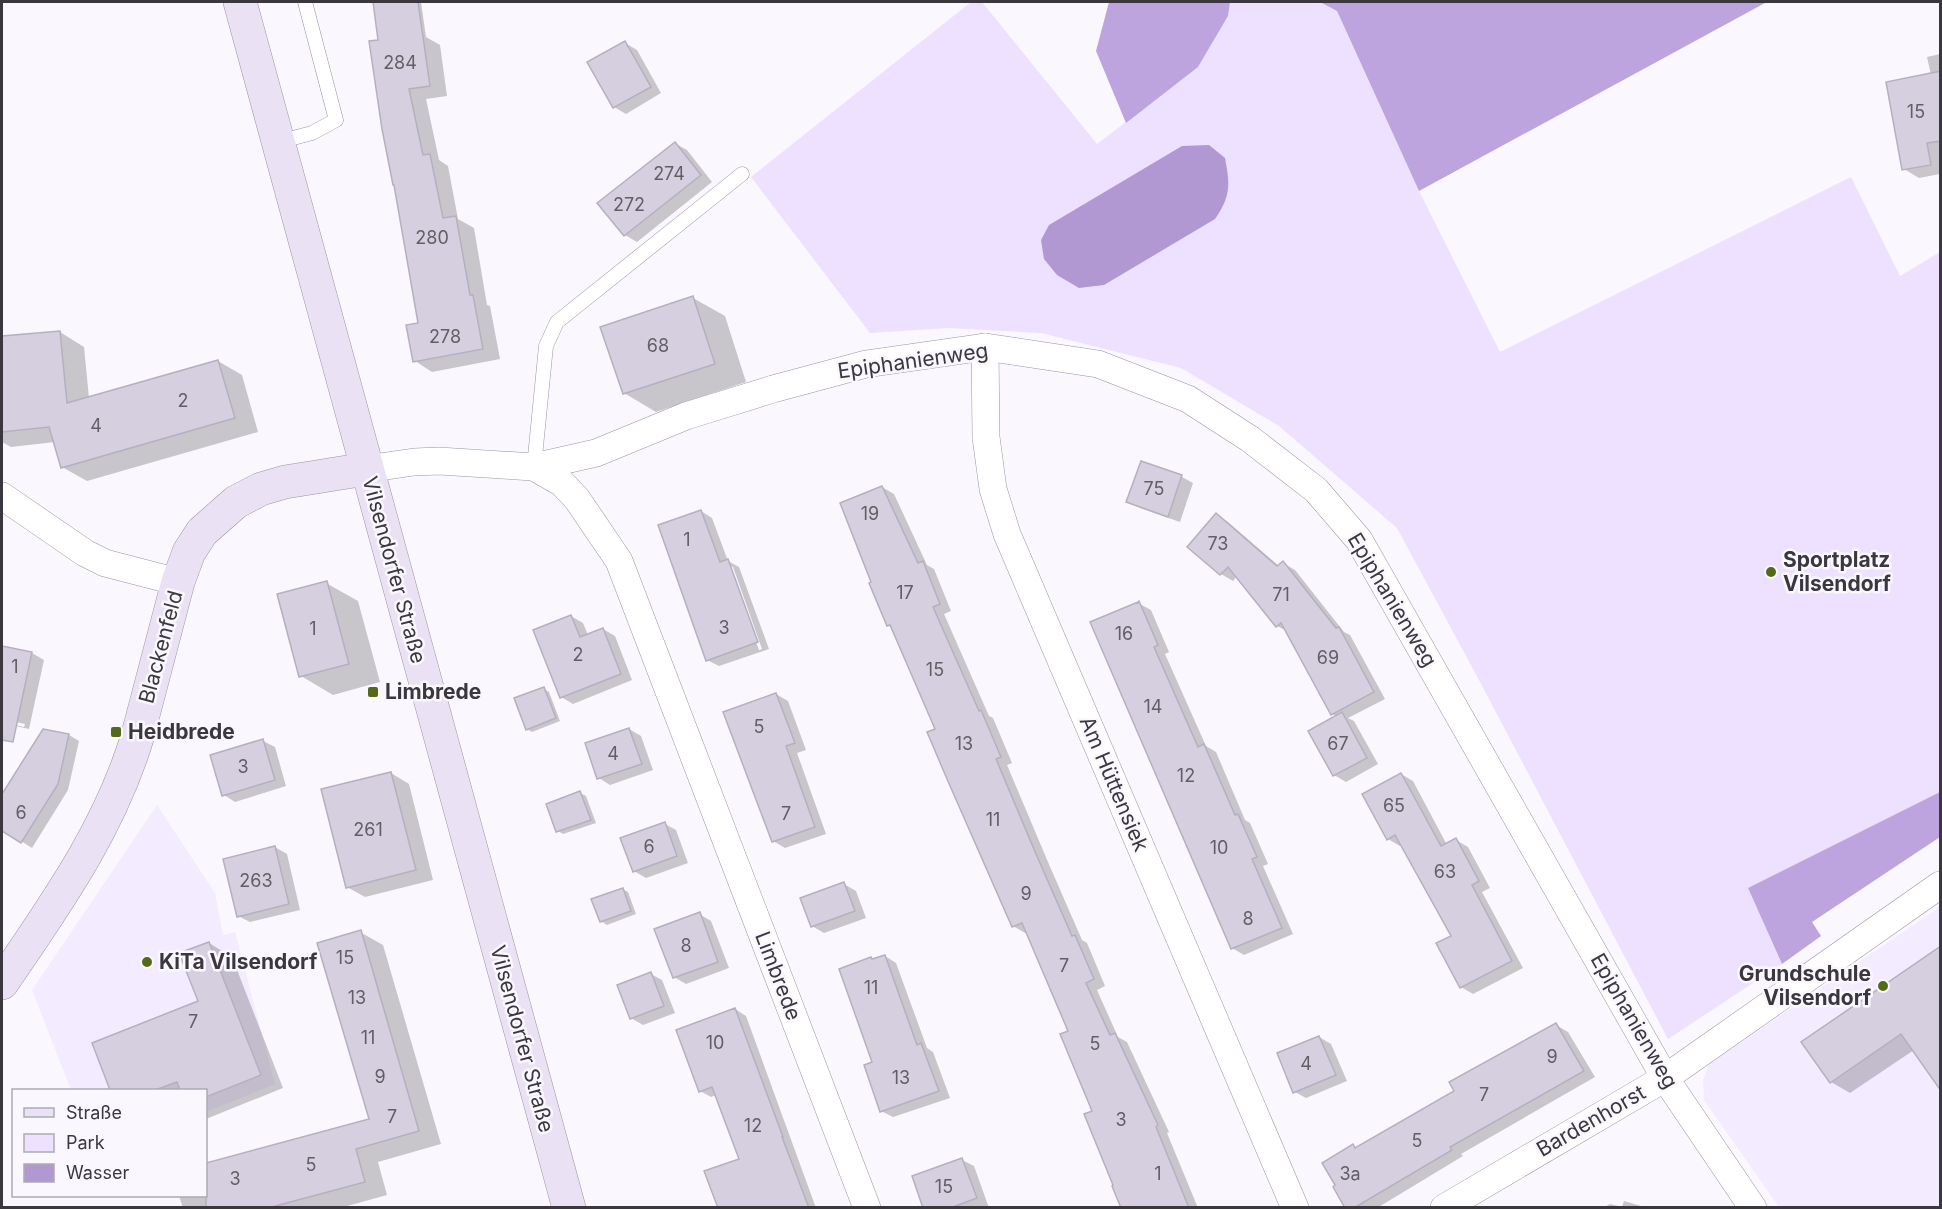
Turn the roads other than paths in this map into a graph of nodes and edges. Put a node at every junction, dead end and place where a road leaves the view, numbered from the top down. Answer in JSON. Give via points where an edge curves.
{"nodes":[{"id":1,"x":240,"y":2,"type":"edge"},
{"id":2,"x":305,"y":2,"type":"edge"},
{"id":3,"x":278,"y":142,"type":"junction"},
{"id":4,"x":742,"y":174,"type":"dead end"},
{"id":5,"x":986,"y":347,"type":"junction"},
{"id":6,"x":534,"y":467,"type":"junction"},
{"id":7,"x":366,"y":469,"type":"junction"},
{"id":8,"x":2,"y":496,"type":"edge"},
{"id":9,"x":178,"y":582,"type":"junction"},
{"id":10,"x":1941,"y":885,"type":"edge"},
{"id":11,"x":2,"y":983,"type":"edge"},
{"id":12,"x":1665,"y":1078,"type":"junction"},
{"id":13,"x":569,"y":1208,"type":"edge"},
{"id":14,"x":867,"y":1208,"type":"edge"},
{"id":15,"x":1295,"y":1208,"type":"edge"},
{"id":16,"x":1444,"y":1208,"type":"edge"},
{"id":17,"x":1753,"y":1208,"type":"edge"}],
"edges":[{"from":1,"to":3,"type":"main road","name":"Vilsendorfer Straße"},
{"from":2,"to":3,"type":"lane","via":[[336,120],[312,133]]},
{"from":3,"to":7,"type":"main road","name":"Vilsendorfer Straße"},
{"from":4,"to":6,"type":"lane","via":[[557,322],[546,346]]},
{"from":5,"to":6,"type":"street","name":"Epiphanienweg","via":[[866,364],[686,416],[596,453]]},
{"from":5,"to":12,"type":"street","name":"Epiphanienweg","via":[[1098,364],[1188,399],[1250,439],[1316,490],[1359,540]]},
{"from":5,"to":15,"type":"street","name":"Am Hüttensiek","via":[[986,437],[993,489],[1007,534]]},
{"from":6,"to":7,"type":"street","name":"Epiphanienweg","via":[[440,461]]},
{"from":6,"to":14,"type":"street","name":"Limbrede","via":[[562,483],[577,499],[619,561]]},
{"from":7,"to":9,"type":"main road","name":"Blackenfeld","via":[[285,482],[236,502],[202,532],[189,552]]},
{"from":7,"to":13,"type":"main road","name":"Vilsendorfer Straße"},
{"from":8,"to":9,"type":"street","via":[[85,553]]},
{"from":9,"to":11,"type":"main road","name":"Blackenfeld","via":[[137,738],[112,805],[73,878]]},
{"from":10,"to":12,"type":"street","name":"Bardenhorst"},
{"from":12,"to":16,"type":"street","name":"Bardenhorst"},
{"from":12,"to":17,"type":"street","name":"Epiphanienweg"}]}
